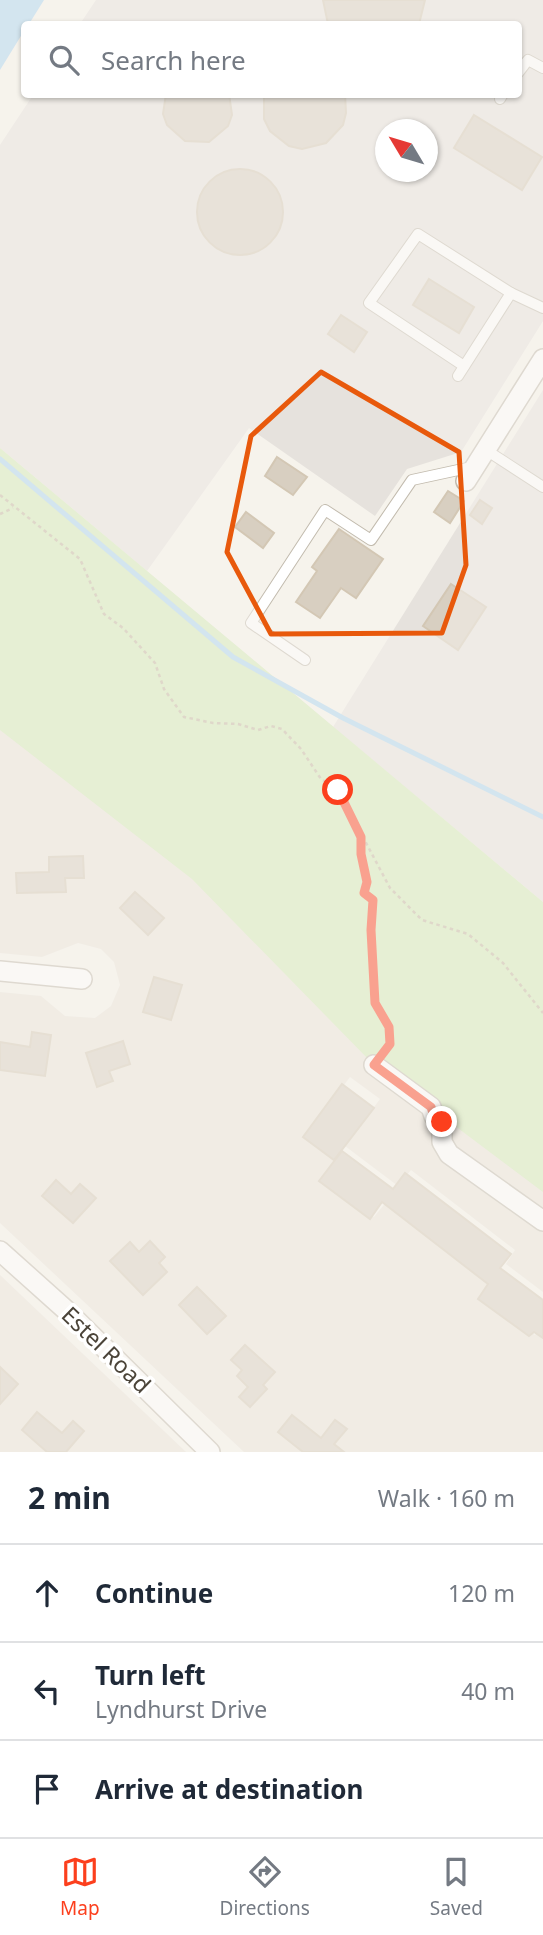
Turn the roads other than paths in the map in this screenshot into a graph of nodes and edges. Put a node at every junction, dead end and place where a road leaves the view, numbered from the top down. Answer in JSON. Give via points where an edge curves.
{"nodes":[{"id":1,"x":543,"y":68,"type":"edge"},
{"id":2,"x":522,"y":69,"type":"edge"},
{"id":3,"x":511,"y":293,"type":"junction"},
{"id":4,"x":543,"y":308,"type":"edge"},
{"id":5,"x":543,"y":359,"type":"edge"},
{"id":6,"x":476,"y":466,"type":"junction"},
{"id":7,"x":543,"y":487,"type":"edge"},
{"id":8,"x":305,"y":660,"type":"dead end"},
{"id":9,"x":0,"y":971,"type":"edge"},
{"id":10,"x":82,"y":979,"type":"dead end"},
{"id":11,"x":374,"y":1065,"type":"road end"},
{"id":12,"x":543,"y":1221,"type":"edge"},
{"id":13,"x":0,"y":1251,"type":"edge"},
{"id":14,"x":210,"y":1452,"type":"edge"}],
"edges":[{"from":1,"to":2,"type":"lane","via":[[528,60]]},
{"from":3,"to":3,"type":"lane","via":[[461,371],[369,303],[418,234]]},
{"from":3,"to":4,"type":"lane"},
{"from":5,"to":6,"type":"street"},
{"from":6,"to":7,"type":"lane"},
{"from":6,"to":8,"type":"lane","via":[[412,480],[371,540],[325,510],[251,622]]},
{"from":9,"to":10,"type":"street"},
{"from":11,"to":12,"type":"street","via":[[431,1107],[442,1122],[442,1142],[449,1154]]},
{"from":13,"to":14,"type":"street","name":"Estel Road"}]}
